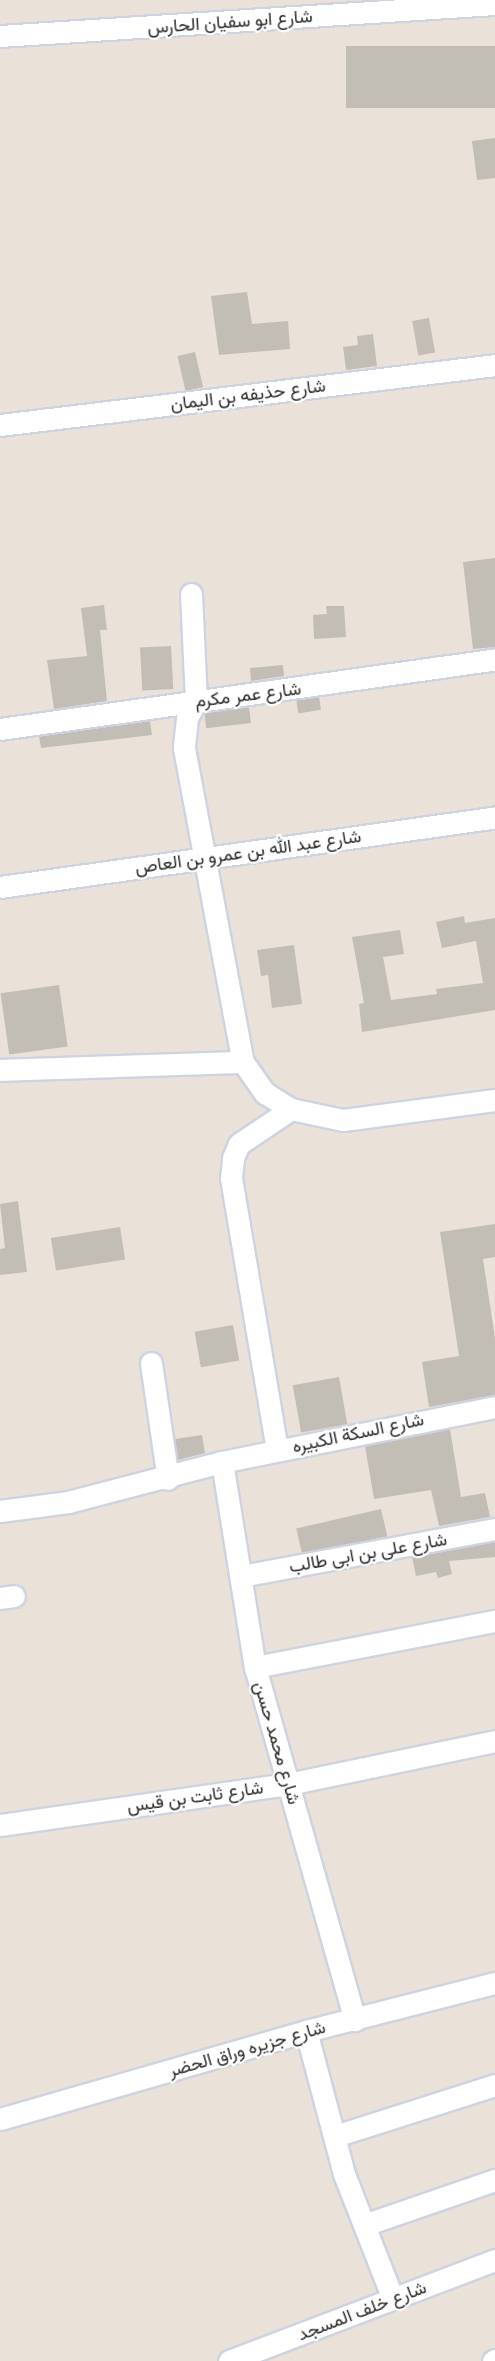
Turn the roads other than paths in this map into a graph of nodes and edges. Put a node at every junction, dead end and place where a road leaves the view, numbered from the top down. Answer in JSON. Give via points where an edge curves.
{"nodes":[{"id":1,"x":495,"y":4,"type":"edge"},
{"id":2,"x":0,"y":36,"type":"edge"},
{"id":3,"x":495,"y":364,"type":"edge"},
{"id":4,"x":0,"y":425,"type":"edge"},
{"id":5,"x":191,"y":594,"type":"dead end"},
{"id":6,"x":495,"y":659,"type":"edge"},
{"id":7,"x":196,"y":701,"type":"junction"},
{"id":8,"x":0,"y":729,"type":"edge"},
{"id":9,"x":495,"y":818,"type":"edge"},
{"id":10,"x":204,"y":858,"type":"junction"},
{"id":11,"x":0,"y":887,"type":"edge"},
{"id":12,"x":243,"y":1062,"type":"junction"},
{"id":13,"x":0,"y":1070,"type":"edge"},
{"id":14,"x":495,"y":1100,"type":"edge"},
{"id":15,"x":291,"y":1108,"type":"junction"},
{"id":16,"x":151,"y":1363,"type":"dead end"},
{"id":17,"x":495,"y":1407,"type":"edge"},
{"id":18,"x":277,"y":1450,"type":"junction"},
{"id":19,"x":222,"y":1462,"type":"junction"},
{"id":20,"x":168,"y":1479,"type":"junction"},
{"id":21,"x":0,"y":1511,"type":"edge"},
{"id":22,"x":495,"y":1529,"type":"edge"},
{"id":23,"x":241,"y":1576,"type":"junction"},
{"id":24,"x":495,"y":1621,"type":"edge"},
{"id":25,"x":255,"y":1667,"type":"junction"},
{"id":26,"x":495,"y":1741,"type":"edge"},
{"id":27,"x":288,"y":1784,"type":"junction"},
{"id":28,"x":0,"y":1825,"type":"edge"},
{"id":29,"x":495,"y":1983,"type":"edge"},
{"id":30,"x":355,"y":2020,"type":"junction"},
{"id":31,"x":306,"y":2031,"type":"junction"},
{"id":32,"x":495,"y":2085,"type":"edge"},
{"id":33,"x":0,"y":2120,"type":"edge"},
{"id":34,"x":335,"y":2136,"type":"junction"},
{"id":35,"x":495,"y":2180,"type":"edge"},
{"id":36,"x":364,"y":2225,"type":"junction"},
{"id":37,"x":495,"y":2259,"type":"edge"},
{"id":38,"x":393,"y":2299,"type":"junction"},
{"id":39,"x":229,"y":2361,"type":"edge"}],
"edges":[{"from":1,"to":2,"type":"street","name":"شارع ابو سفيان الحارس"},
{"from":3,"to":4,"type":"street","name":"شارع حذيفه بن اليمان"},
{"from":5,"to":7,"type":"street"},
{"from":6,"to":7,"type":"street","name":"شارع عمر مكرم"},
{"from":7,"to":8,"type":"street","name":"شارع عمر مكرم"},
{"from":7,"to":10,"type":"street","via":[[187,718],[184,748]]},
{"from":9,"to":10,"type":"street","name":"شارع عبد الله بن عمرو بن العاص"},
{"from":10,"to":11,"type":"street","name":"شارع عبد الله بن عمرو بن العاص"},
{"from":10,"to":12,"type":"street"},
{"from":12,"to":13,"type":"street"},
{"from":12,"to":15,"type":"street","via":[[265,1093]]},
{"from":14,"to":15,"type":"street","via":[[343,1120]]},
{"from":15,"to":18,"type":"street","via":[[239,1144],[231,1178]]},
{"from":16,"to":20,"type":"street"},
{"from":17,"to":18,"type":"street","name":"شارع السكة الكبيره"},
{"from":18,"to":19,"type":"street","name":"شارع السكة الكبيره"},
{"from":19,"to":20,"type":"street","name":"شارع السكة الكبيره"},
{"from":19,"to":23,"type":"street","name":"شارع محمد حسن"},
{"from":20,"to":21,"type":"street","name":"شارع السكة الكبيره","via":[[68,1502]]},
{"from":22,"to":23,"type":"street","name":"شارع على بن ابى طالب"},
{"from":23,"to":25,"type":"street","name":"شارع محمد حسن"},
{"from":24,"to":25,"type":"street"},
{"from":25,"to":27,"type":"street","name":"شارع محمد حسن"},
{"from":26,"to":27,"type":"street","name":"شارع ثابت بن قيس"},
{"from":27,"to":28,"type":"street","name":"شارع ثابت بن قيس"},
{"from":27,"to":30,"type":"street","name":"شارع محمد حسن"},
{"from":29,"to":30,"type":"street","name":"شارع جزيره وراق الحضر"},
{"from":30,"to":31,"type":"street","name":"شارع جزيره وراق الحضر"},
{"from":31,"to":33,"type":"street","name":"شارع جزيره وراق الحضر"},
{"from":31,"to":34,"type":"street"},
{"from":32,"to":34,"type":"street"},
{"from":34,"to":36,"type":"street"},
{"from":35,"to":36,"type":"street"},
{"from":36,"to":38,"type":"street"},
{"from":37,"to":38,"type":"street","name":"شارع خلف المسجد"},
{"from":38,"to":39,"type":"street","name":"شارع خلف المسجد"}]}
